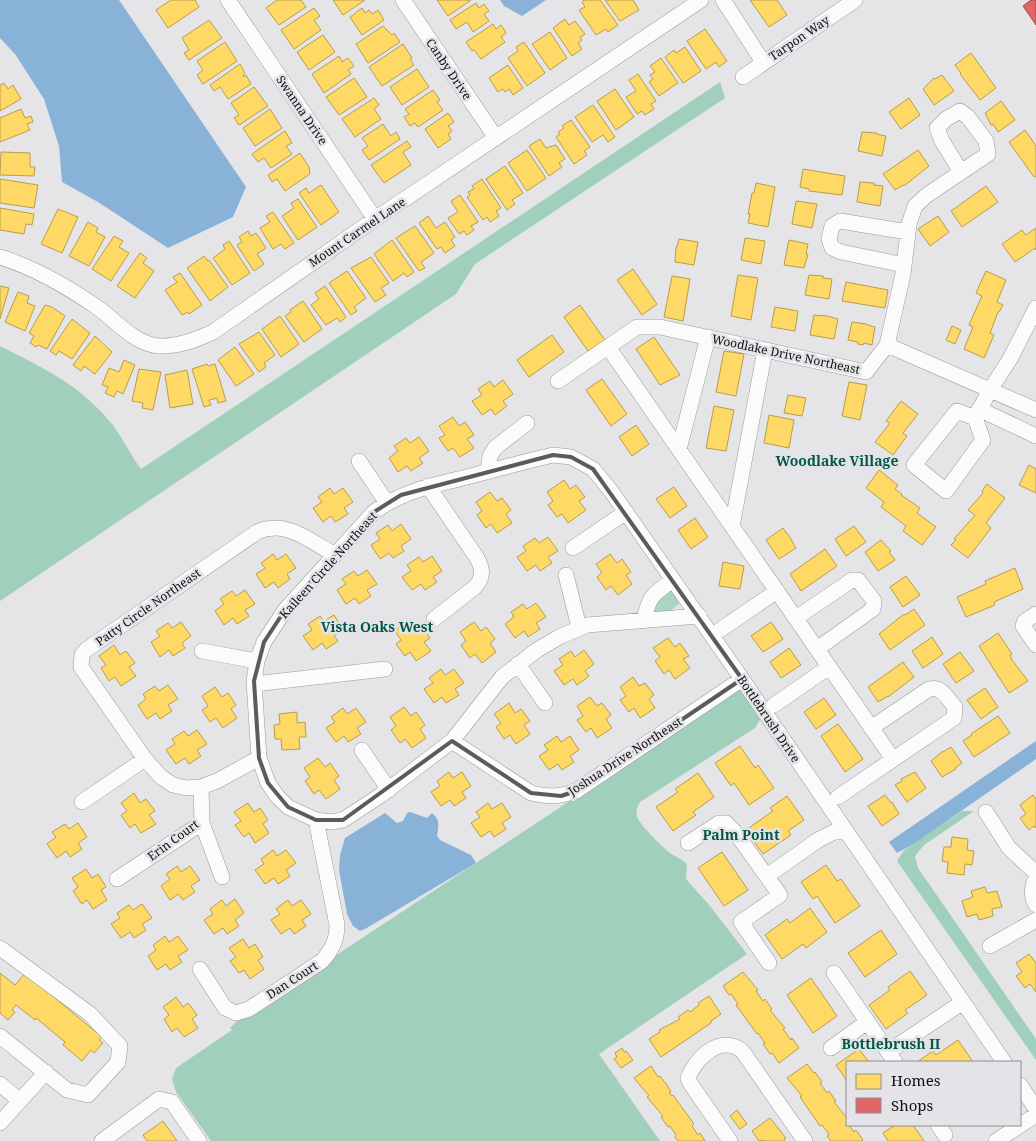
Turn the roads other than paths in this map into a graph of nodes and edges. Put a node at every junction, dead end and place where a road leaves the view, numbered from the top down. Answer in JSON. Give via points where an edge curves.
{"nodes":[{"id":1,"x":228,"y":0,"type":"edge"},
{"id":2,"x":403,"y":0,"type":"edge"},
{"id":3,"x":701,"y":0,"type":"edge"},
{"id":4,"x":723,"y":0,"type":"edge"},
{"id":5,"x":855,"y":0,"type":"edge"},
{"id":6,"x":763,"y":62,"type":"junction"},
{"id":7,"x":743,"y":76,"type":"dead end"},
{"id":8,"x":496,"y":138,"type":"junction"},
{"id":9,"x":961,"y":172,"type":"dead end"},
{"id":10,"x":376,"y":219,"type":"junction"},
{"id":11,"x":908,"y":232,"type":"junction"},
{"id":12,"x":0,"y":257,"type":"edge"},
{"id":13,"x":904,"y":265,"type":"junction"},
{"id":14,"x":1036,"y":308,"type":"edge"},
{"id":15,"x":708,"y":337,"type":"junction"},
{"id":16,"x":887,"y":345,"type":"junction"},
{"id":17,"x":608,"y":347,"type":"junction"},
{"id":18,"x":765,"y":350,"type":"junction"},
{"id":19,"x":558,"y":381,"type":"dead end"},
{"id":20,"x":990,"y":390,"type":"junction"},
{"id":21,"x":1036,"y":410,"type":"edge"},
{"id":22,"x":977,"y":413,"type":"junction"},
{"id":23,"x":527,"y":423,"type":"dead end"},
{"id":24,"x":1036,"y":436,"type":"edge"},
{"id":25,"x":679,"y":449,"type":"junction"},
{"id":26,"x":358,"y":461,"type":"dead end"},
{"id":27,"x":488,"y":471,"type":"junction"},
{"id":28,"x":428,"y":486,"type":"junction"},
{"id":29,"x":387,"y":503,"type":"junction"},
{"id":30,"x":626,"y":512,"type":"junction"},
{"id":31,"x":732,"y":526,"type":"junction"},
{"id":32,"x":573,"y":548,"type":"dead end"},
{"id":33,"x":335,"y":555,"type":"junction"},
{"id":34,"x":566,"y":575,"type":"dead end"},
{"id":35,"x":673,"y":580,"type":"junction"},
{"id":36,"x":777,"y":591,"type":"junction"},
{"id":37,"x":1036,"y":614,"type":"edge"},
{"id":38,"x":699,"y":616,"type":"junction"},
{"id":39,"x":796,"y":618,"type":"junction"},
{"id":40,"x":434,"y":619,"type":"dead end"},
{"id":41,"x":644,"y":620,"type":"junction"},
{"id":42,"x":578,"y":627,"type":"junction"},
{"id":43,"x":720,"y":630,"type":"dead end"},
{"id":44,"x":1036,"y":645,"type":"edge"},
{"id":45,"x":817,"y":649,"type":"junction"},
{"id":46,"x":202,"y":650,"type":"dead end"},
{"id":47,"x":257,"y":661,"type":"junction"},
{"id":48,"x":518,"y":664,"type":"junction"},
{"id":49,"x":829,"y":667,"type":"junction"},
{"id":50,"x":385,"y":668,"type":"dead end"},
{"id":51,"x":742,"y":679,"type":"junction"},
{"id":52,"x":254,"y":684,"type":"junction"},
{"id":53,"x":545,"y":703,"type":"dead end"},
{"id":54,"x":774,"y":704,"type":"dead end"},
{"id":55,"x":871,"y":728,"type":"junction"},
{"id":56,"x":452,"y":741,"type":"junction"},
{"id":57,"x":362,"y":750,"type":"dead end"},
{"id":58,"x":259,"y":758,"type":"junction"},
{"id":59,"x":145,"y":759,"type":"junction"},
{"id":60,"x":893,"y":759,"type":"junction"},
{"id":61,"x":201,"y":787,"type":"junction"},
{"id":62,"x":389,"y":790,"type":"junction"},
{"id":63,"x":838,"y":797,"type":"dead end"},
{"id":64,"x":82,"y":802,"type":"dead end"},
{"id":65,"x":986,"y":812,"type":"dead end"},
{"id":66,"x":316,"y":820,"type":"junction"},
{"id":67,"x":202,"y":822,"type":"junction"},
{"id":68,"x":846,"y":832,"type":"junction"},
{"id":69,"x":688,"y":843,"type":"dead end"},
{"id":70,"x":1036,"y":873,"type":"edge"},
{"id":71,"x":767,"y":876,"type":"junction"},
{"id":72,"x":222,"y":877,"type":"dead end"},
{"id":73,"x":1036,"y":877,"type":"edge"},
{"id":74,"x":117,"y":879,"type":"dead end"},
{"id":75,"x":1036,"y":905,"type":"edge"},
{"id":76,"x":1036,"y":920,"type":"edge"},
{"id":77,"x":990,"y":946,"type":"dead end"},
{"id":78,"x":0,"y":948,"type":"edge"},
{"id":79,"x":769,"y":962,"type":"dead end"},
{"id":80,"x":200,"y":969,"type":"dead end"},
{"id":81,"x":834,"y":973,"type":"dead end"},
{"id":82,"x":963,"y":1002,"type":"junction"},
{"id":83,"x":867,"y":1022,"type":"junction"},
{"id":84,"x":0,"y":1036,"type":"edge"},
{"id":85,"x":831,"y":1048,"type":"dead end"},
{"id":86,"x":891,"y":1057,"type":"edge"},
{"id":87,"x":1003,"y":1061,"type":"edge"},
{"id":88,"x":46,"y":1072,"type":"junction"},
{"id":89,"x":0,"y":1084,"type":"edge"},
{"id":90,"x":1021,"y":1086,"type":"edge"},
{"id":91,"x":20,"y":1101,"type":"junction"},
{"id":92,"x":1036,"y":1109,"type":"edge"},
{"id":93,"x":1036,"y":1115,"type":"edge"},
{"id":94,"x":0,"y":1123,"type":"edge"},
{"id":95,"x":1021,"y":1125,"type":"edge"},
{"id":96,"x":1019,"y":1126,"type":"edge"},
{"id":97,"x":102,"y":1141,"type":"edge"},
{"id":98,"x":199,"y":1141,"type":"edge"},
{"id":99,"x":730,"y":1141,"type":"edge"},
{"id":100,"x":805,"y":1141,"type":"edge"},
{"id":101,"x":996,"y":1141,"type":"edge"}],
"edges":[{"from":1,"to":10,"type":"street","name":"Swanna Drive"},
{"from":2,"to":8,"type":"street","name":"Canby Drive"},
{"from":3,"to":8,"type":"street","name":"Mount Carmel Lane"},
{"from":4,"to":6,"type":"street"},
{"from":5,"to":6,"type":"street","name":"Tarpon Way"},
{"from":6,"to":7,"type":"street","name":"Tarpon Way"},
{"from":8,"to":10,"type":"street","name":"Mount Carmel Lane"},
{"from":9,"to":11,"type":"street","via":[[915,206]]},
{"from":10,"to":12,"type":"street","name":"Mount Carmel Lane","via":[[213,332],[191,342],[157,346],[133,336],[98,308],[48,276]]},
{"from":11,"to":13,"type":"street"},
{"from":11,"to":13,"type":"street","via":[[840,221],[832,226],[829,239],[832,248],[841,252]]},
{"from":13,"to":16,"type":"street"},
{"from":14,"to":20,"type":"street"},
{"from":15,"to":17,"type":"street","name":"Woodlake Drive Northeast","via":[[660,327],[637,327]]},
{"from":15,"to":18,"type":"street","name":"Woodlake Drive Northeast"},
{"from":15,"to":25,"type":"street"},
{"from":16,"to":18,"type":"street","name":"Woodlake Drive Northeast","via":[[866,372]]},
{"from":16,"to":20,"type":"street"},
{"from":17,"to":19,"type":"street","name":"Woodlake Drive Northeast"},
{"from":17,"to":25,"type":"street"},
{"from":18,"to":31,"type":"street"},
{"from":20,"to":21,"type":"street"},
{"from":20,"to":22,"type":"street"},
{"from":22,"to":22,"type":"street","via":[[957,412],[914,465],[946,491],[983,440]]},
{"from":22,"to":24,"type":"street"},
{"from":23,"to":27,"type":"street","via":[[494,448]]},
{"from":25,"to":31,"type":"street"},
{"from":26,"to":29,"type":"street"},
{"from":27,"to":28,"type":"street","name":"Kaileen Circle Northeast"},
{"from":27,"to":30,"type":"street","name":"Bottlebrush Drive","via":[[553,455],[571,457],[593,469]]},
{"from":28,"to":29,"type":"street","name":"Kaileen Circle Northeast"},
{"from":28,"to":40,"type":"street","via":[[482,567],[479,583]]},
{"from":29,"to":33,"type":"street","name":"Kaileen Circle Northeast","via":[[374,512]]},
{"from":30,"to":32,"type":"street"},
{"from":30,"to":35,"type":"street","name":"Bottlebrush Drive"},
{"from":31,"to":36,"type":"street"},
{"from":33,"to":47,"type":"street","name":"Kaileen Circle Northeast","via":[[285,610],[264,642]]},
{"from":33,"to":59,"type":"street","name":"Patty Circle Northeast","via":[[291,531],[274,526],[265,528],[86,650],[82,655],[82,667]]},
{"from":34,"to":42,"type":"street"},
{"from":35,"to":38,"type":"street","name":"Bottlebrush Drive"},
{"from":35,"to":41,"type":"street","via":[[648,602]]},
{"from":36,"to":39,"type":"street"},
{"from":36,"to":43,"type":"street"},
{"from":37,"to":44,"type":"street","via":[[1023,626]]},
{"from":38,"to":41,"type":"street","name":"Kaileen Circle Northeast"},
{"from":38,"to":51,"type":"street","name":"Bottlebrush Drive"},
{"from":39,"to":45,"type":"street"},
{"from":39,"to":45,"type":"street","via":[[852,580],[858,580],[874,601],[873,609]]},
{"from":41,"to":42,"type":"street","name":"Kaileen Circle Northeast"},
{"from":42,"to":48,"type":"street","name":"Kaileen Circle Northeast"},
{"from":45,"to":49,"type":"street"},
{"from":46,"to":47,"type":"street"},
{"from":47,"to":52,"type":"street","name":"Kaileen Circle Northeast"},
{"from":48,"to":53,"type":"street"},
{"from":48,"to":56,"type":"street","name":"Kaileen Circle Northeast","via":[[502,676]]},
{"from":49,"to":54,"type":"street"},
{"from":49,"to":55,"type":"street"},
{"from":50,"to":52,"type":"street"},
{"from":51,"to":56,"type":"street","name":"Joshua Drive Northeast","via":[[576,790],[562,796],[531,793]]},
{"from":51,"to":68,"type":"street","name":"Bottlebrush Drive"},
{"from":52,"to":58,"type":"street","name":"Kaileen Circle Northeast"},
{"from":55,"to":60,"type":"street"},
{"from":55,"to":60,"type":"street","via":[[929,689],[941,690],[955,707],[954,718]]},
{"from":56,"to":62,"type":"street","name":"Kaileen Circle Northeast"},
{"from":57,"to":62,"type":"street"},
{"from":58,"to":61,"type":"street","name":"Patty Circle Northeast"},
{"from":58,"to":66,"type":"street","name":"Kaileen Circle Northeast","via":[[268,783],[277,796],[288,807]]},
{"from":59,"to":61,"type":"street","name":"Patty Circle Northeast","via":[[160,777],[173,785]]},
{"from":59,"to":64,"type":"street"},
{"from":60,"to":63,"type":"street"},
{"from":61,"to":67,"type":"street","name":"Erin Court"},
{"from":62,"to":66,"type":"street","name":"Kaileen Circle Northeast","via":[[344,820]]},
{"from":65,"to":70,"type":"street","via":[[1009,848]]},
{"from":66,"to":80,"type":"street","name":"Dan Court","via":[[337,925],[335,942],[327,955],[249,1009],[236,1013],[225,1008]]},
{"from":67,"to":72,"type":"street"},
{"from":67,"to":74,"type":"street","name":"Erin Court"},
{"from":68,"to":71,"type":"street","via":[[834,832],[818,840]]},
{"from":68,"to":82,"type":"street","name":"Bottlebrush Drive"},
{"from":69,"to":71,"type":"street","via":[[726,823]]},
{"from":71,"to":79,"type":"street","via":[[780,894],[741,922]]},
{"from":73,"to":75,"type":"street","via":[[1031,888]]},
{"from":76,"to":77,"type":"street"},
{"from":78,"to":88,"type":"street","via":[[90,1014],[120,1046],[118,1062],[88,1095],[67,1090]]},
{"from":81,"to":83,"type":"street"},
{"from":82,"to":86,"type":"street"},
{"from":82,"to":87,"type":"street","name":"Bottlebrush Drive"},
{"from":83,"to":85,"type":"street"},
{"from":83,"to":86,"type":"street"},
{"from":84,"to":88,"type":"street"},
{"from":88,"to":91,"type":"street"},
{"from":89,"to":91,"type":"street"},
{"from":90,"to":92,"type":"street"},
{"from":91,"to":94,"type":"street"},
{"from":93,"to":95,"type":"street"},
{"from":96,"to":101,"type":"street"},
{"from":97,"to":98,"type":"street","via":[[159,1099],[172,1102]]},
{"from":99,"to":100,"type":"street","via":[[688,1078],[697,1062],[718,1046],[727,1044],[742,1052]]}]}
